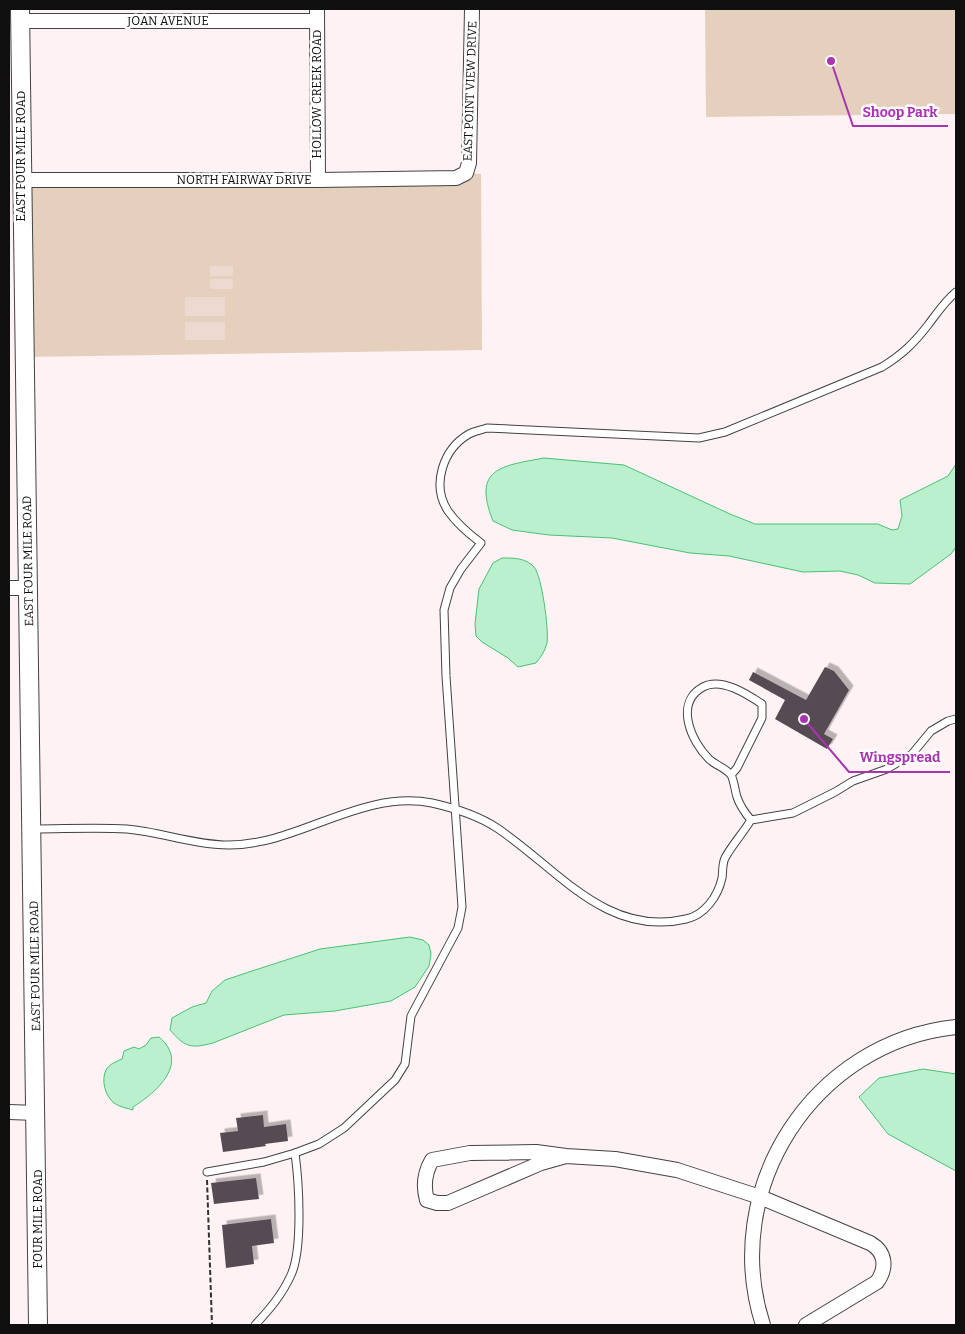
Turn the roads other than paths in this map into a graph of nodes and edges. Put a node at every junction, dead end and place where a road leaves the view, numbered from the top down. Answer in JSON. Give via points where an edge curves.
{"nodes":[{"id":1,"x":472,"y":9,"type":"edge"},
{"id":2,"x":20,"y":15,"type":"edge"},
{"id":3,"x":317,"y":15,"type":"edge"},
{"id":4,"x":15,"y":103,"type":"edge"},
{"id":5,"x":466,"y":173,"type":"joint"},
{"id":6,"x":21,"y":180,"type":"junction"},
{"id":7,"x":318,"y":180,"type":"junction"},
{"id":8,"x":956,"y":292,"type":"edge"},
{"id":9,"x":9,"y":588,"type":"edge"},
{"id":10,"x":28,"y":588,"type":"junction"},
{"id":11,"x":956,"y":719,"type":"edge"},
{"id":12,"x":730,"y":774,"type":"junction"},
{"id":13,"x":457,"y":811,"type":"junction"},
{"id":14,"x":750,"y":820,"type":"junction"},
{"id":15,"x":32,"y":828,"type":"junction"},
{"id":16,"x":956,"y":1027,"type":"edge"},
{"id":17,"x":9,"y":1112,"type":"edge"},
{"id":18,"x":37,"y":1112,"type":"junction"},
{"id":19,"x":295,"y":1153,"type":"junction"},
{"id":20,"x":566,"y":1156,"type":"junction"},
{"id":21,"x":207,"y":1172,"type":"road end"},
{"id":22,"x":760,"y":1197,"type":"junction"},
{"id":23,"x":38,"y":1325,"type":"edge"},
{"id":24,"x":255,"y":1325,"type":"edge"},
{"id":25,"x":763,"y":1325,"type":"edge"},
{"id":26,"x":806,"y":1325,"type":"edge"}],
"edges":[{"from":1,"to":5,"type":"street","name":"EAST POINT VIEW DRIVE","via":[[469,163]]},
{"from":2,"to":3,"type":"street","name":"JOAN AVENUE"},
{"from":2,"to":4,"type":"street","name":"EAST FOUR MILE ROAD"},
{"from":3,"to":7,"type":"street","name":"HOLLOW CREEK ROAD"},
{"from":4,"to":6,"type":"street","name":"EAST FOUR MILE ROAD"},
{"from":5,"to":7,"type":"street","name":"NORTH FAIRWAY DRIVE","via":[[456,178]]},
{"from":6,"to":7,"type":"street","name":"NORTH FAIRWAY DRIVE"},
{"from":6,"to":10,"type":"street","name":"EAST FOUR MILE ROAD"},
{"from":8,"to":13,"type":"lane","via":[[900,356],[726,432],[700,438],[487,428],[469,434],[452,448],[443,463],[442,495],[447,510],[481,544],[450,588],[444,610]]},
{"from":9,"to":10,"type":"street"},
{"from":10,"to":15,"type":"street","name":"EAST FOUR MILE ROAD"},
{"from":11,"to":14,"type":"lane","via":[[931,731],[912,754],[887,770],[853,781],[793,813]]},
{"from":12,"to":12,"type":"lane","via":[[737,768],[762,718],[762,704],[746,693],[715,683],[696,692],[686,707],[687,720],[699,747],[710,760]]},
{"from":12,"to":14,"type":"lane","via":[[738,800]]},
{"from":13,"to":14,"type":"lane","via":[[496,827],[596,905],[624,916],[663,922],[695,917],[710,904],[721,882],[725,859]]},
{"from":13,"to":15,"type":"lane","via":[[432,803],[392,803],[355,811],[272,840],[229,845],[206,844],[128,829]]},
{"from":13,"to":19,"type":"lane","via":[[462,907],[458,928],[411,1016],[405,1064],[395,1080],[344,1128],[319,1144]]},
{"from":15,"to":18,"type":"street","name":"EAST FOUR MILE ROAD"},
{"from":16,"to":22,"type":"street","via":[[926,1032],[890,1044],[858,1061],[831,1082],[807,1105],[786,1135],[769,1169]]},
{"from":17,"to":18,"type":"street"},
{"from":18,"to":23,"type":"street","name":"FOUR MILE ROAD"},
{"from":19,"to":21,"type":"lane"},
{"from":19,"to":24,"type":"lane","via":[[298,1172],[297,1255],[274,1305]]},
{"from":20,"to":20,"type":"street","via":[[536,1152],[442,1157],[432,1160],[424,1191],[427,1200],[448,1203],[541,1163]]},
{"from":20,"to":22,"type":"street","via":[[677,1170]]},
{"from":22,"to":25,"type":"street","via":[[754,1221],[752,1258]]},
{"from":22,"to":26,"type":"street","via":[[870,1243],[884,1258],[882,1275],[877,1282]]}]}
